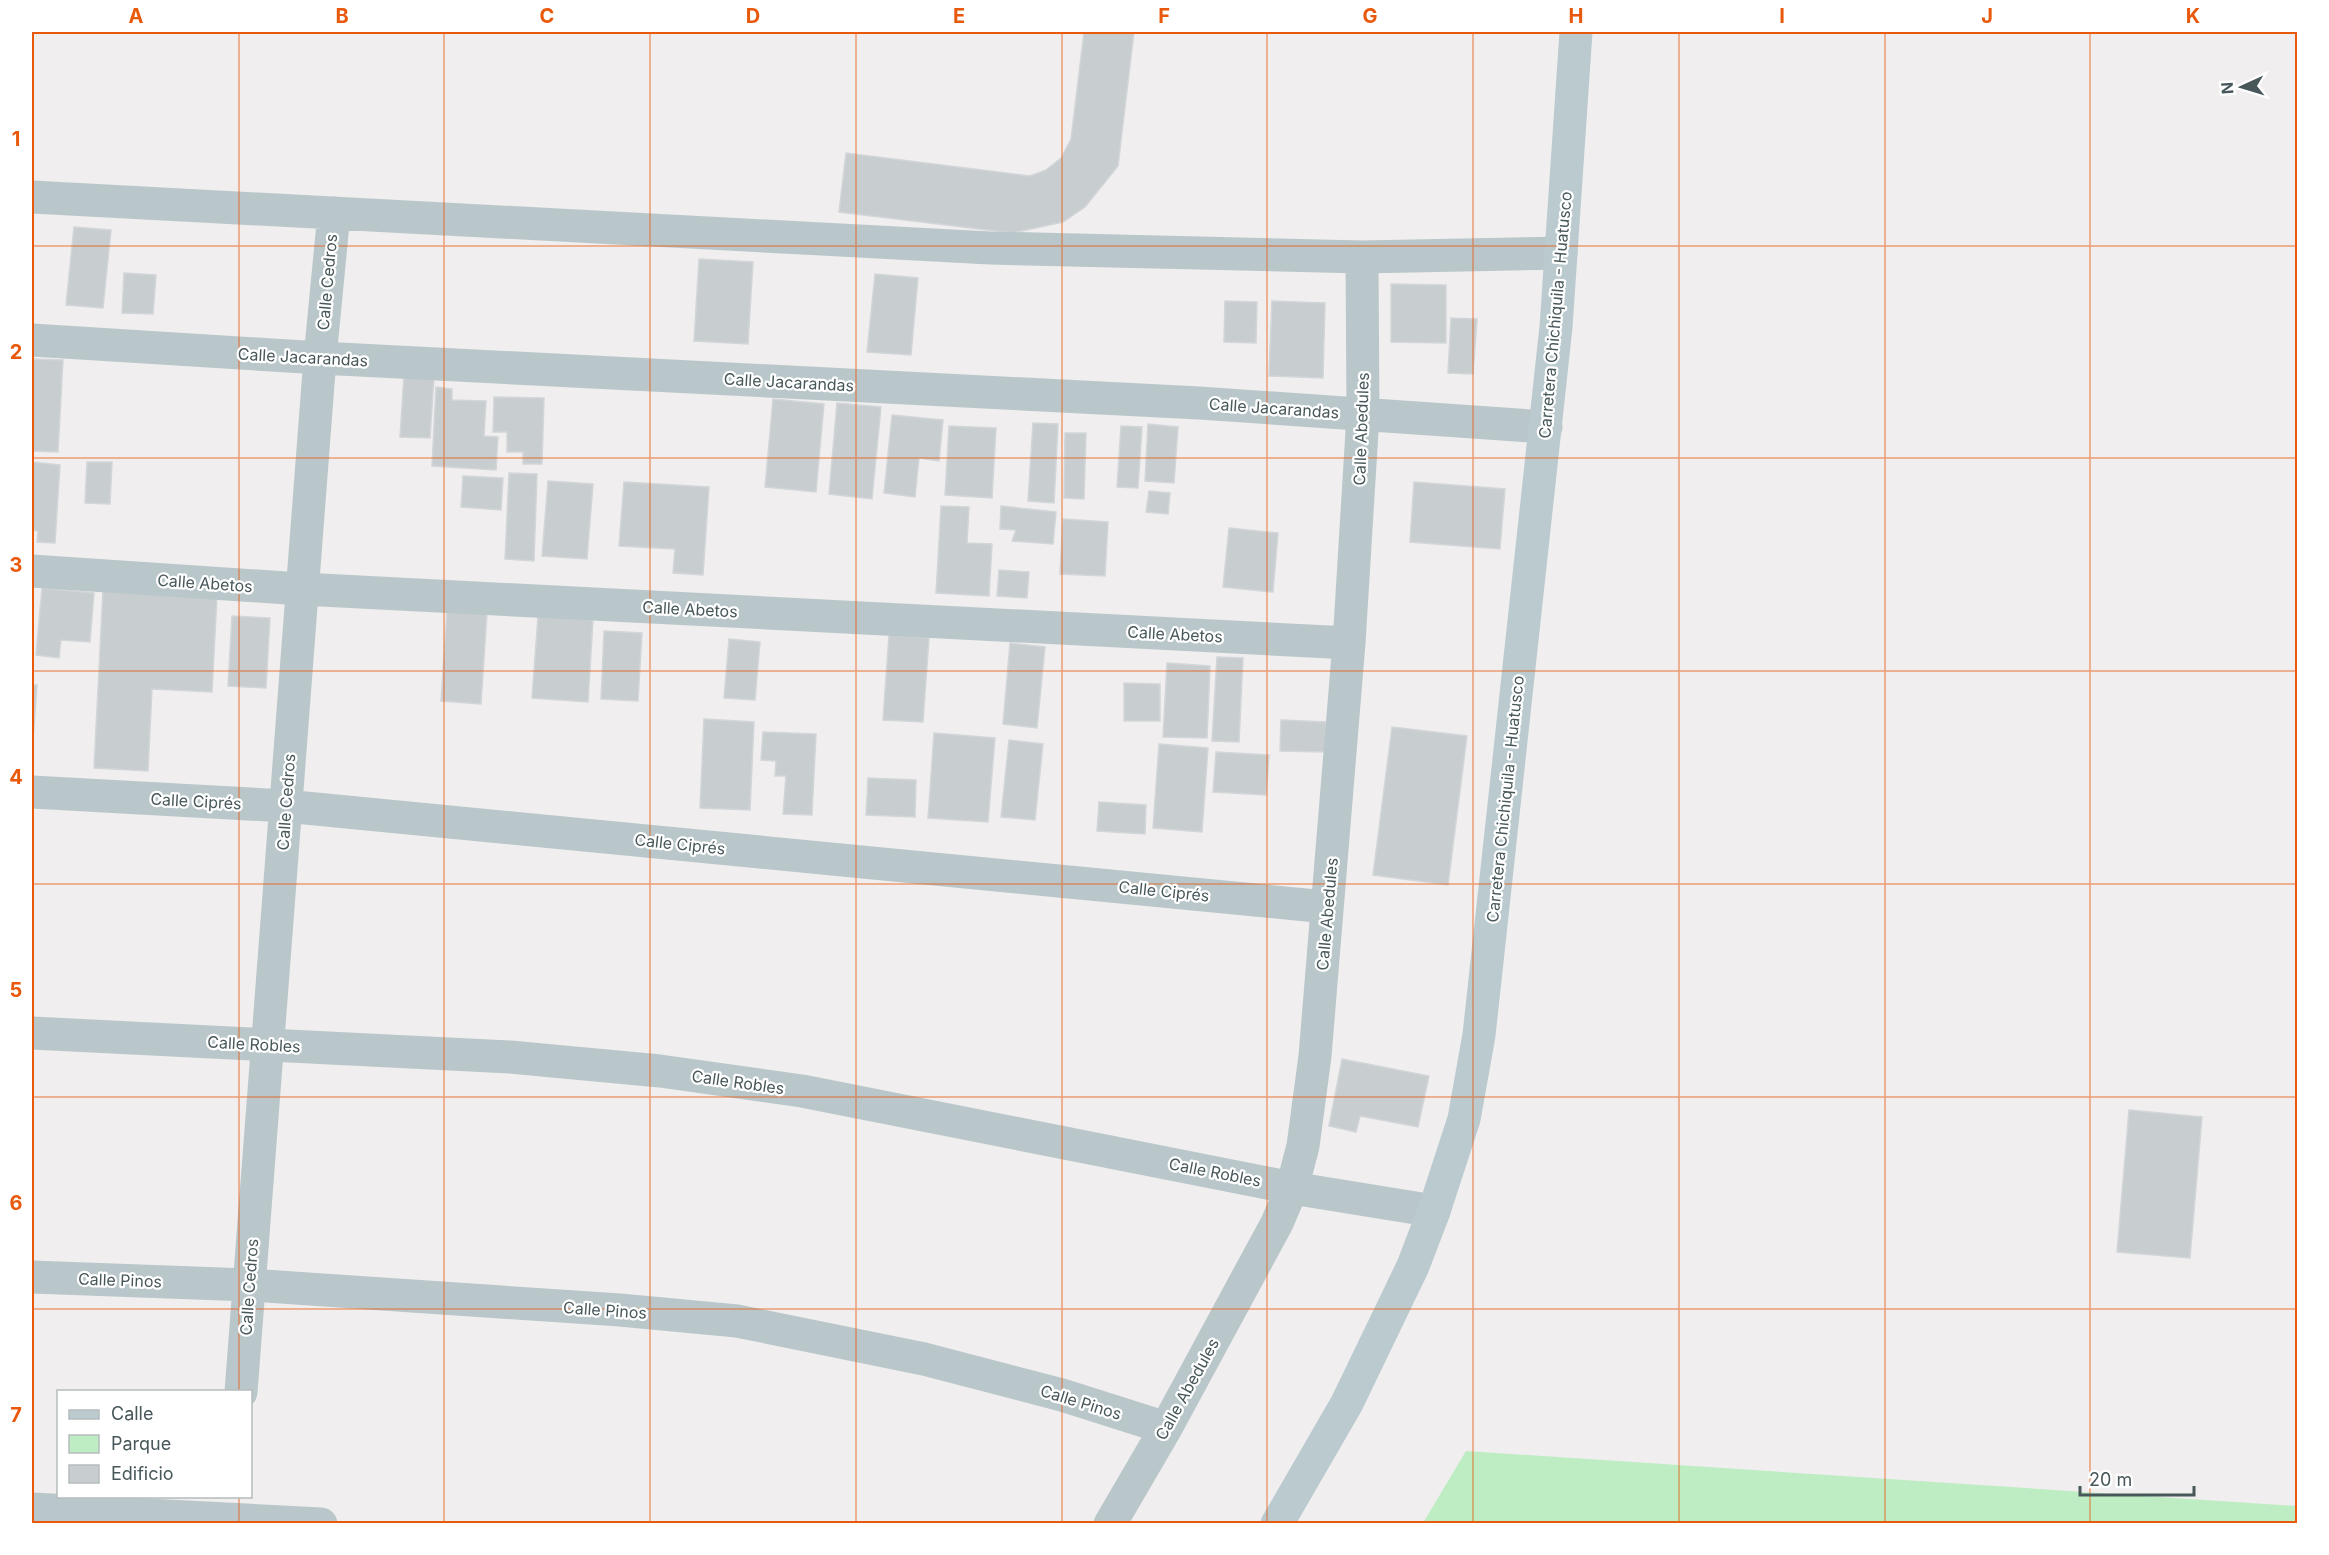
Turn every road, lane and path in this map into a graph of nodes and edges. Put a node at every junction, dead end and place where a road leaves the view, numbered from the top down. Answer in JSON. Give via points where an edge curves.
{"nodes":[{"id":1,"x":1576,"y":32,"type":"edge"},
{"id":2,"x":32,"y":197,"type":"edge"},
{"id":3,"x":334,"y":213,"type":"junction"},
{"id":4,"x":1561,"y":253,"type":"junction"},
{"id":5,"x":1362,"y":257,"type":"junction"},
{"id":6,"x":32,"y":340,"type":"edge"},
{"id":7,"x":320,"y":358,"type":"junction"},
{"id":8,"x":1363,"y":415,"type":"junction"},
{"id":9,"x":1546,"y":427,"type":"junction"},
{"id":10,"x":32,"y":571,"type":"edge"},
{"id":11,"x":302,"y":589,"type":"junction"},
{"id":12,"x":1349,"y":643,"type":"junction"},
{"id":13,"x":32,"y":792,"type":"edge"},
{"id":14,"x":285,"y":806,"type":"junction"},
{"id":15,"x":1327,"y":907,"type":"junction"},
{"id":16,"x":32,"y":1033,"type":"edge"},
{"id":17,"x":267,"y":1045,"type":"junction"},
{"id":18,"x":1292,"y":1188,"type":"junction"},
{"id":19,"x":1434,"y":1211,"type":"junction"},
{"id":20,"x":32,"y":1277,"type":"edge"},
{"id":21,"x":249,"y":1285,"type":"junction"},
{"id":22,"x":241,"y":1390,"type":"edge"},
{"id":23,"x":1166,"y":1428,"type":"junction"},
{"id":24,"x":233,"y":1508,"type":"edge"},
{"id":25,"x":32,"y":1509,"type":"edge"},
{"id":26,"x":321,"y":1524,"type":"edge"},
{"id":27,"x":1110,"y":1524,"type":"edge"},
{"id":28,"x":1276,"y":1524,"type":"edge"}],
"edges":[{"from":1,"to":4,"type":"main road","name":"Carretera Chichiquila - Huatusco"},
{"from":2,"to":3,"type":"street"},
{"from":3,"to":5,"type":"street","via":[[990,248]]},
{"from":3,"to":7,"type":"street","name":"Calle Cedros"},
{"from":4,"to":5,"type":"street"},
{"from":4,"to":9,"type":"main road","name":"Carretera Chichiquila - Huatusco"},
{"from":5,"to":8,"type":"street","name":"Calle Abedules"},
{"from":6,"to":7,"type":"street","name":"Calle Jacarandas"},
{"from":7,"to":8,"type":"street","name":"Calle Jacarandas","via":[[1199,403]]},
{"from":7,"to":11,"type":"street","name":"Calle Cedros"},
{"from":8,"to":9,"type":"street","name":"Calle Jacarandas"},
{"from":8,"to":12,"type":"street","name":"Calle Abedules"},
{"from":9,"to":19,"type":"main road","name":"Carretera Chichiquila - Huatusco","via":[[1479,1035],[1464,1119]]},
{"from":10,"to":11,"type":"street","name":"Calle Abetos"},
{"from":11,"to":12,"type":"street","name":"Calle Abetos"},
{"from":11,"to":14,"type":"street","name":"Calle Cedros"},
{"from":12,"to":15,"type":"street","name":"Calle Abedules"},
{"from":13,"to":14,"type":"street","name":"Calle Ciprés"},
{"from":14,"to":15,"type":"street","name":"Calle Ciprés"},
{"from":14,"to":17,"type":"street","name":"Calle Cedros"},
{"from":15,"to":18,"type":"street","name":"Calle Abedules","via":[[1315,1056],[1303,1146]]},
{"from":16,"to":17,"type":"street","name":"Calle Robles"},
{"from":17,"to":18,"type":"street","name":"Calle Robles","via":[[510,1057],[660,1071],[802,1091]]},
{"from":17,"to":21,"type":"street","name":"Calle Cedros"},
{"from":18,"to":19,"type":"street","name":"Calle Robles"},
{"from":18,"to":23,"type":"street","name":"Calle Abedules","via":[[1277,1224]]},
{"from":19,"to":28,"type":"main road","name":"Carretera Chichiquila - Huatusco","via":[[1413,1266],[1347,1403]]},
{"from":20,"to":21,"type":"street","name":"Calle Pinos"},
{"from":21,"to":22,"type":"street","name":"Calle Cedros"},
{"from":21,"to":23,"type":"street","name":"Calle Pinos","via":[[737,1321],[924,1359],[1062,1395]]},
{"from":23,"to":27,"type":"street","name":"Calle Abedules"},
{"from":24,"to":25,"type":"street"},
{"from":24,"to":26,"type":"street"}]}
